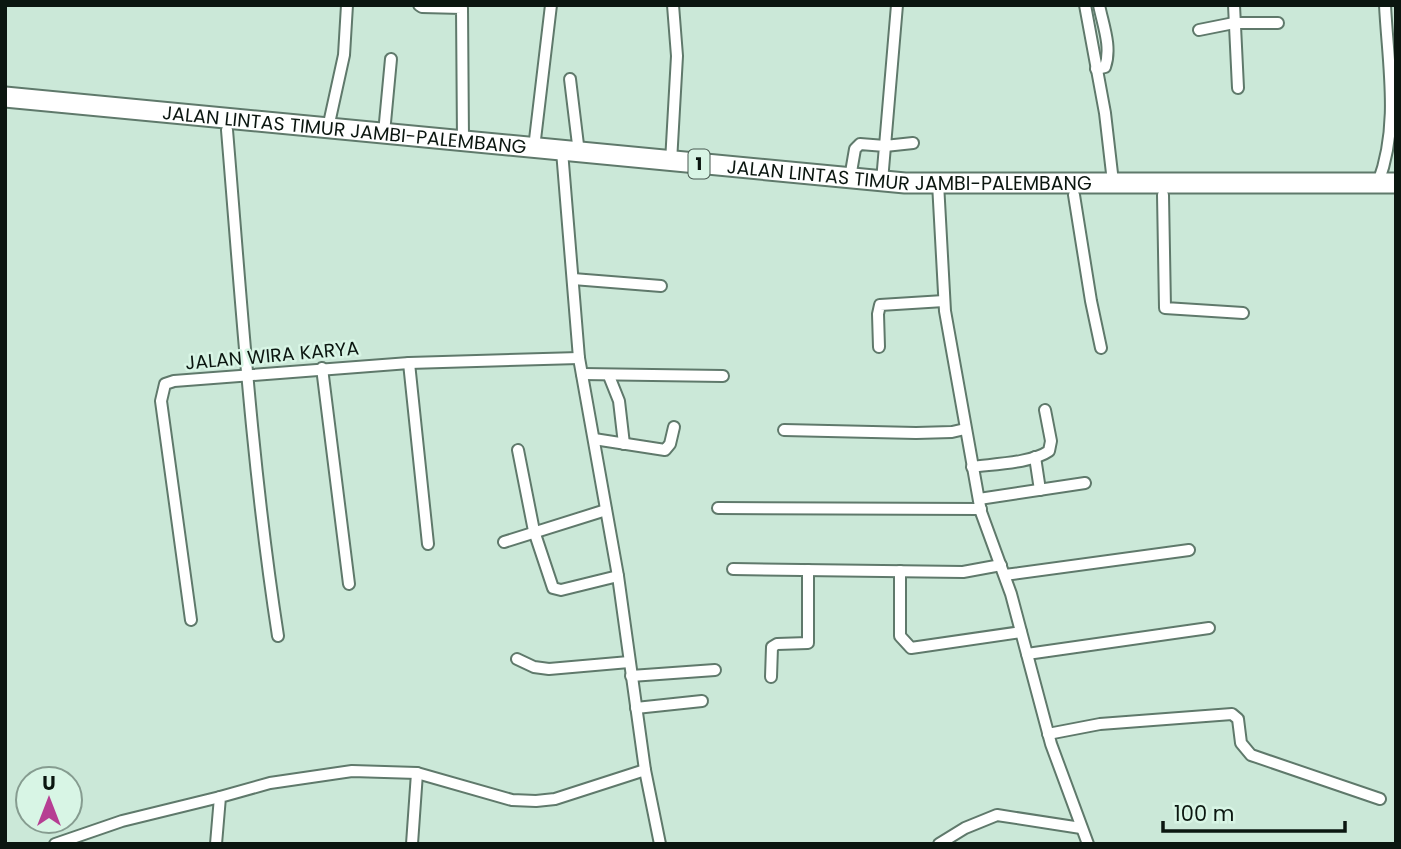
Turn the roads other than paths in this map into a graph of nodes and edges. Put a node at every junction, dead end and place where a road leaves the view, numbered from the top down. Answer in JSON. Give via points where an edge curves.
{"nodes":[{"id":1,"x":347,"y":5,"type":"edge"},
{"id":2,"x":419,"y":5,"type":"edge"},
{"id":3,"x":551,"y":5,"type":"edge"},
{"id":4,"x":673,"y":5,"type":"edge"},
{"id":5,"x":897,"y":5,"type":"edge"},
{"id":6,"x":1085,"y":5,"type":"edge"},
{"id":7,"x":1099,"y":5,"type":"edge"},
{"id":8,"x":1234,"y":5,"type":"edge"},
{"id":9,"x":1385,"y":5,"type":"edge"},
{"id":10,"x":462,"y":7,"type":"edge"},
{"id":11,"x":1234,"y":23,"type":"junction"},
{"id":12,"x":1278,"y":23,"type":"dead end"},
{"id":13,"x":1199,"y":30,"type":"dead end"},
{"id":14,"x":391,"y":59,"type":"dead end"},
{"id":15,"x":1096,"y":69,"type":"junction"},
{"id":16,"x":570,"y":79,"type":"dead end"},
{"id":17,"x":1238,"y":88,"type":"dead end"},
{"id":18,"x":5,"y":97,"type":"edge"},
{"id":19,"x":5,"y":110,"type":"edge"},
{"id":20,"x":328,"y":128,"type":"junction"},
{"id":21,"x":227,"y":130,"type":"junction"},
{"id":22,"x":384,"y":133,"type":"junction"},
{"id":23,"x":463,"y":140,"type":"junction"},
{"id":24,"x":913,"y":143,"type":"dead end"},
{"id":25,"x":885,"y":146,"type":"junction"},
{"id":26,"x":534,"y":148,"type":"junction"},
{"id":27,"x":568,"y":155,"type":"junction"},
{"id":28,"x":671,"y":162,"type":"junction"},
{"id":29,"x":850,"y":178,"type":"junction"},
{"id":30,"x":882,"y":181,"type":"junction"},
{"id":31,"x":1113,"y":182,"type":"junction"},
{"id":32,"x":1387,"y":183,"type":"edge"},
{"id":33,"x":938,"y":188,"type":"junction"},
{"id":34,"x":1396,"y":194,"type":"edge"},
{"id":35,"x":1074,"y":195,"type":"junction"},
{"id":36,"x":1163,"y":195,"type":"junction"},
{"id":37,"x":573,"y":279,"type":"junction"},
{"id":38,"x":662,"y":286,"type":"dead end"},
{"id":39,"x":944,"y":301,"type":"junction"},
{"id":40,"x":1243,"y":313,"type":"dead end"},
{"id":41,"x":879,"y":347,"type":"dead end"},
{"id":42,"x":1101,"y":348,"type":"dead end"},
{"id":43,"x":579,"y":358,"type":"junction"},
{"id":44,"x":408,"y":363,"type":"junction"},
{"id":45,"x":322,"y":368,"type":"junction"},
{"id":46,"x":248,"y":374,"type":"junction"},
{"id":47,"x":582,"y":374,"type":"junction"},
{"id":48,"x":609,"y":376,"type":"junction"},
{"id":49,"x":723,"y":376,"type":"dead end"},
{"id":50,"x":1045,"y":410,"type":"dead end"},
{"id":51,"x":674,"y":427,"type":"dead end"},
{"id":52,"x":965,"y":429,"type":"junction"},
{"id":53,"x":784,"y":430,"type":"dead end"},
{"id":54,"x":594,"y":439,"type":"junction"},
{"id":55,"x":624,"y":444,"type":"junction"},
{"id":56,"x":518,"y":450,"type":"dead end"},
{"id":57,"x":1035,"y":457,"type":"junction"},
{"id":58,"x":972,"y":467,"type":"junction"},
{"id":59,"x":1085,"y":483,"type":"dead end"},
{"id":60,"x":1040,"y":490,"type":"junction"},
{"id":61,"x":980,"y":504,"type":"junction"},
{"id":62,"x":718,"y":508,"type":"dead end"},
{"id":63,"x":606,"y":510,"type":"junction"},
{"id":64,"x":534,"y":531,"type":"junction"},
{"id":65,"x":504,"y":542,"type":"dead end"},
{"id":66,"x":428,"y":544,"type":"dead end"},
{"id":67,"x":1189,"y":550,"type":"dead end"},
{"id":68,"x":733,"y":569,"type":"dead end"},
{"id":69,"x":808,"y":570,"type":"junction"},
{"id":70,"x":1003,"y":570,"type":"junction"},
{"id":71,"x":900,"y":571,"type":"junction"},
{"id":72,"x":618,"y":576,"type":"junction"},
{"id":73,"x":349,"y":584,"type":"dead end"},
{"id":74,"x":191,"y":620,"type":"dead end"},
{"id":75,"x":1209,"y":628,"type":"dead end"},
{"id":76,"x":1021,"y":632,"type":"junction"},
{"id":77,"x":278,"y":636,"type":"dead end"},
{"id":78,"x":1027,"y":654,"type":"junction"},
{"id":79,"x":517,"y":659,"type":"dead end"},
{"id":80,"x":629,"y":662,"type":"junction"},
{"id":81,"x":715,"y":670,"type":"dead end"},
{"id":82,"x":631,"y":676,"type":"junction"},
{"id":83,"x":771,"y":677,"type":"dead end"},
{"id":84,"x":702,"y":701,"type":"dead end"},
{"id":85,"x":636,"y":708,"type":"junction"},
{"id":86,"x":1050,"y":739,"type":"junction"},
{"id":87,"x":645,"y":770,"type":"junction"},
{"id":88,"x":417,"y":773,"type":"junction"},
{"id":89,"x":220,"y":797,"type":"junction"},
{"id":90,"x":1380,"y":799,"type":"dead end"},
{"id":91,"x":1081,"y":828,"type":"junction"},
{"id":92,"x":55,"y":844,"type":"edge"},
{"id":93,"x":216,"y":844,"type":"edge"},
{"id":94,"x":412,"y":844,"type":"edge"},
{"id":95,"x":660,"y":844,"type":"edge"},
{"id":96,"x":939,"y":844,"type":"edge"},
{"id":97,"x":1088,"y":844,"type":"edge"}],
"edges":[{"from":1,"to":20,"type":"street","via":[[344,55]]},
{"from":2,"to":10,"type":"street"},
{"from":3,"to":26,"type":"street"},
{"from":4,"to":28,"type":"street","via":[[677,56]]},
{"from":5,"to":25,"type":"street"},
{"from":6,"to":15,"type":"street"},
{"from":7,"to":15,"type":"street","via":[[1107,33],[1107,57],[1105,67]]},
{"from":8,"to":11,"type":"street"},
{"from":9,"to":32,"type":"street","via":[[1392,97]]},
{"from":10,"to":23,"type":"street"},
{"from":11,"to":12,"type":"street"},
{"from":11,"to":13,"type":"street"},
{"from":11,"to":17,"type":"street"},
{"from":14,"to":22,"type":"street"},
{"from":15,"to":31,"type":"street"},
{"from":16,"to":27,"type":"street"},
{"from":18,"to":20,"type":"highway","name":"JALAN LINTAS TIMUR JAMBI-PALEMBANG","number":"1"},
{"from":19,"to":21,"type":"highway","name":"JALAN LINTAS TIMUR JAMBI-PALEMBANG","number":"1"},
{"from":20,"to":22,"type":"highway","name":"JALAN LINTAS TIMUR JAMBI-PALEMBANG","number":"1"},
{"from":21,"to":27,"type":"highway","name":"JALAN LINTAS TIMUR JAMBI-PALEMBANG","number":"1"},
{"from":21,"to":46,"type":"street"},
{"from":22,"to":23,"type":"highway","name":"JALAN LINTAS TIMUR JAMBI-PALEMBANG","number":"1"},
{"from":23,"to":26,"type":"highway","name":"JALAN LINTAS TIMUR JAMBI-PALEMBANG","number":"1"},
{"from":24,"to":25,"type":"street"},
{"from":25,"to":29,"type":"street","via":[[857,145]]},
{"from":25,"to":30,"type":"street"},
{"from":26,"to":27,"type":"highway","name":"JALAN LINTAS TIMUR JAMBI-PALEMBANG","number":"1"},
{"from":27,"to":28,"type":"highway","name":"JALAN LINTAS TIMUR JAMBI-PALEMBANG","number":"1"},
{"from":27,"to":33,"type":"highway","name":"JALAN LINTAS TIMUR JAMBI-PALEMBANG","number":"1","via":[[787,183]]},
{"from":27,"to":37,"type":"street"},
{"from":28,"to":29,"type":"highway","name":"JALAN LINTAS TIMUR JAMBI-PALEMBANG","number":"1"},
{"from":29,"to":30,"type":"highway","name":"JALAN LINTAS TIMUR JAMBI-PALEMBANG","number":"1"},
{"from":30,"to":33,"type":"highway","name":"JALAN LINTAS TIMUR JAMBI-PALEMBANG","number":"1"},
{"from":31,"to":32,"type":"highway","name":"JALAN LINTAS TIMUR JAMBI-PALEMBANG","number":"1"},
{"from":31,"to":33,"type":"highway","name":"JALAN LINTAS TIMUR JAMBI-PALEMBANG","number":"1"},
{"from":33,"to":35,"type":"highway","name":"JALAN LINTAS TIMUR JAMBI-PALEMBANG","number":"1"},
{"from":33,"to":39,"type":"street"},
{"from":34,"to":36,"type":"highway","name":"JALAN LINTAS TIMUR JAMBI-PALEMBANG","number":"1"},
{"from":35,"to":36,"type":"highway","name":"JALAN LINTAS TIMUR JAMBI-PALEMBANG","number":"1"},
{"from":35,"to":42,"type":"street"},
{"from":36,"to":40,"type":"street","via":[[1166,308]]},
{"from":37,"to":38,"type":"street"},
{"from":37,"to":43,"type":"street"},
{"from":39,"to":41,"type":"street","via":[[880,305]]},
{"from":39,"to":52,"type":"street"},
{"from":43,"to":44,"type":"street","name":"JALAN WIRA KARYA"},
{"from":43,"to":47,"type":"street"},
{"from":44,"to":45,"type":"street","name":"JALAN WIRA KARYA"},
{"from":44,"to":66,"type":"street"},
{"from":45,"to":46,"type":"street","name":"JALAN WIRA KARYA"},
{"from":45,"to":73,"type":"street"},
{"from":46,"to":74,"type":"street","name":"JALAN WIRA KARYA","via":[[174,380],[162,391]]},
{"from":46,"to":77,"type":"street"},
{"from":47,"to":48,"type":"street"},
{"from":47,"to":54,"type":"street"},
{"from":48,"to":49,"type":"street"},
{"from":48,"to":55,"type":"street","via":[[620,401]]},
{"from":50,"to":57,"type":"street","via":[[1051,447]]},
{"from":51,"to":55,"type":"street","via":[[666,450]]},
{"from":52,"to":53,"type":"street","via":[[916,433]]},
{"from":52,"to":58,"type":"street"},
{"from":54,"to":55,"type":"street"},
{"from":54,"to":63,"type":"street"},
{"from":56,"to":64,"type":"street"},
{"from":57,"to":58,"type":"street"},
{"from":57,"to":60,"type":"street"},
{"from":58,"to":61,"type":"street"},
{"from":59,"to":60,"type":"street"},
{"from":60,"to":61,"type":"street"},
{"from":61,"to":62,"type":"street"},
{"from":61,"to":70,"type":"street"},
{"from":63,"to":64,"type":"street"},
{"from":63,"to":72,"type":"street"},
{"from":64,"to":65,"type":"street"},
{"from":64,"to":72,"type":"street","via":[[556,590]]},
{"from":67,"to":70,"type":"street"},
{"from":68,"to":69,"type":"street"},
{"from":69,"to":71,"type":"street"},
{"from":69,"to":83,"type":"street","via":[[808,643],[774,645]]},
{"from":70,"to":71,"type":"street"},
{"from":70,"to":76,"type":"street"},
{"from":71,"to":76,"type":"street","via":[[900,636],[911,648]]},
{"from":72,"to":80,"type":"street"},
{"from":75,"to":78,"type":"street"},
{"from":76,"to":78,"type":"street"},
{"from":78,"to":86,"type":"street"},
{"from":79,"to":80,"type":"street","via":[[543,669]]},
{"from":80,"to":82,"type":"street"},
{"from":81,"to":82,"type":"street"},
{"from":82,"to":85,"type":"street"},
{"from":84,"to":85,"type":"street"},
{"from":85,"to":87,"type":"street"},
{"from":86,"to":90,"type":"street","via":[[1100,724],[1232,714],[1238,719],[1243,748],[1251,755]]},
{"from":86,"to":91,"type":"street"},
{"from":87,"to":88,"type":"street","via":[[555,799],[525,802]]},
{"from":87,"to":95,"type":"street"},
{"from":88,"to":89,"type":"street","via":[[317,775]]},
{"from":88,"to":94,"type":"street"},
{"from":89,"to":92,"type":"street","via":[[111,824]]},
{"from":89,"to":93,"type":"street"},
{"from":91,"to":96,"type":"street","via":[[997,815]]},
{"from":91,"to":97,"type":"street"}]}
